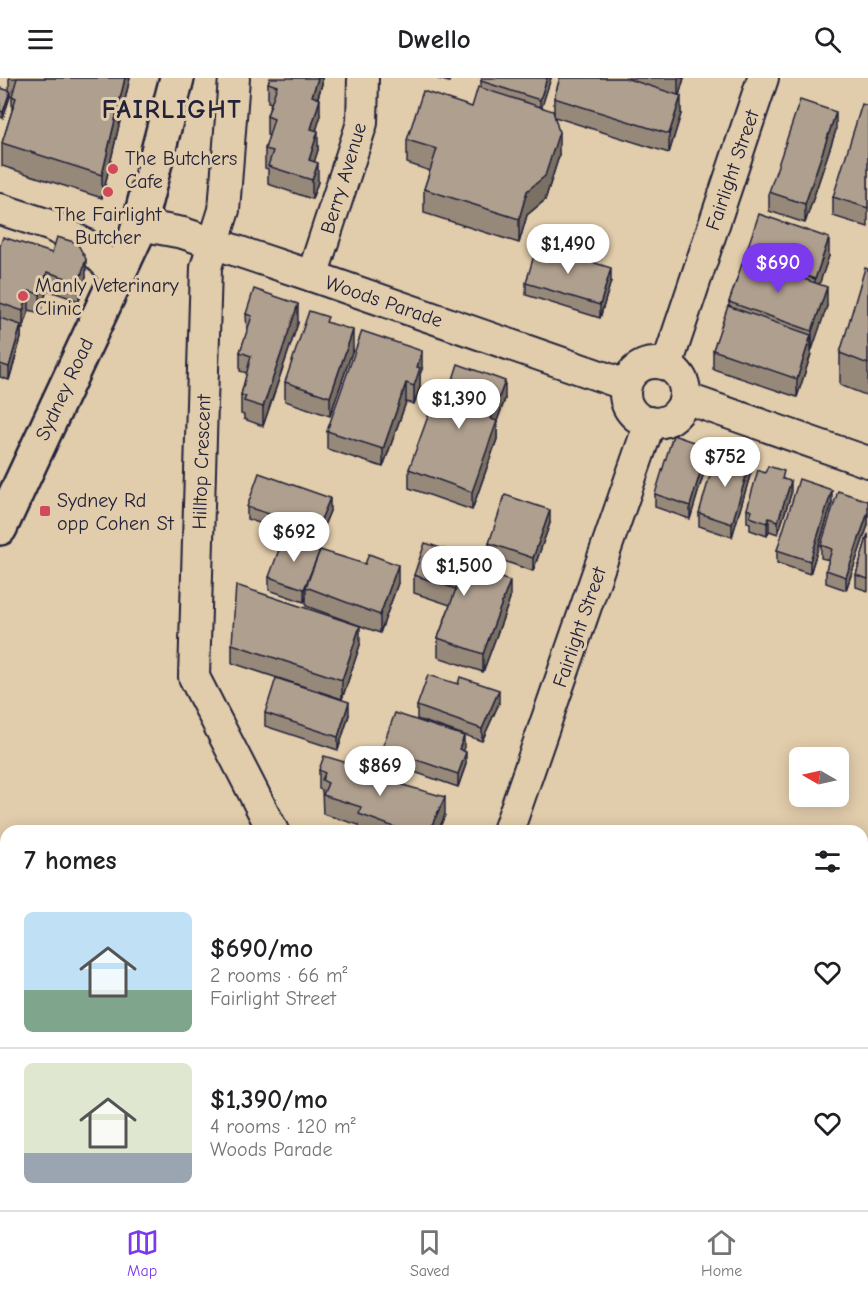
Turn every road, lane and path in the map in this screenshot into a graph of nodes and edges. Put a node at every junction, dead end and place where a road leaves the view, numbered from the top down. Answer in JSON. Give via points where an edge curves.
{"nodes":[{"id":1,"x":177,"y":78,"type":"edge"},
{"id":2,"x":234,"y":78,"type":"edge"},
{"id":3,"x":363,"y":78,"type":"edge"},
{"id":4,"x":763,"y":78,"type":"edge"},
{"id":5,"x":0,"y":208,"type":"edge"},
{"id":6,"x":140,"y":225,"type":"junction"},
{"id":7,"x":212,"y":243,"type":"junction"},
{"id":8,"x":117,"y":275,"type":"junction"},
{"id":9,"x":312,"y":276,"type":"junction"},
{"id":10,"x":667,"y":365,"type":"junction"},
{"id":11,"x":626,"y":385,"type":"junction"},
{"id":12,"x":685,"y":398,"type":"junction"},
{"id":13,"x":650,"y":422,"type":"junction"},
{"id":14,"x":868,"y":462,"type":"edge"},
{"id":15,"x":0,"y":528,"type":"edge"},
{"id":16,"x":270,"y":825,"type":"edge"},
{"id":17,"x":510,"y":825,"type":"edge"}],
"edges":[{"from":1,"to":6,"type":"main road","name":"Sydney Road"},
{"from":2,"to":7,"type":"street","name":"Hilltop Crescent","via":[[224,210]]},
{"from":3,"to":9,"type":"street","name":"Berry Avenue","via":[[362,123]]},
{"from":4,"to":10,"type":"street","name":"Fairlight Street"},
{"from":5,"to":8,"type":"street","via":[[52,226],[90,247]]},
{"from":6,"to":7,"type":"street","name":"Woods Parade"},
{"from":6,"to":8,"type":"main road","name":"Sydney Road"},
{"from":7,"to":9,"type":"street","name":"Woods Parade"},
{"from":7,"to":16,"type":"street","name":"Hilltop Crescent","via":[[206,267],[194,677]]},
{"from":8,"to":15,"type":"main road","name":"Sydney Road"},
{"from":9,"to":11,"type":"street","name":"Woods Parade"},
{"from":10,"to":11,"type":"street","via":[[646,364],[637,369]]},
{"from":10,"to":12,"type":"street","via":[[681,379]]},
{"from":11,"to":13,"type":"street","via":[[628,406]]},
{"from":12,"to":13,"type":"street","via":[[668,420]]},
{"from":12,"to":14,"type":"street"},
{"from":13,"to":17,"type":"street","name":"Fairlight Street"}]}
